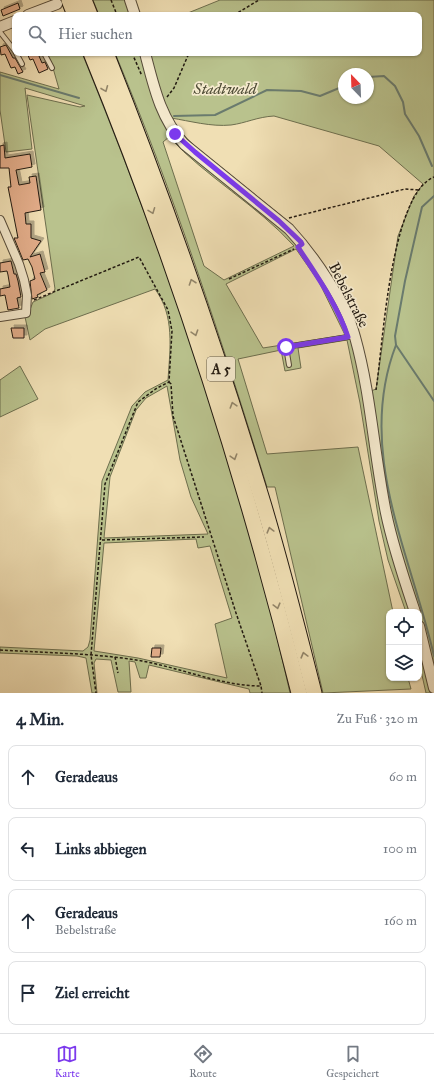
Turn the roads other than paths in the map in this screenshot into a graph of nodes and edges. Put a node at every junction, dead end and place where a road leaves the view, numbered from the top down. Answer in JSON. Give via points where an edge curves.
{"nodes":[{"id":1,"x":84,"y":0,"type":"edge"},
{"id":2,"x":130,"y":0,"type":"edge"},
{"id":3,"x":63,"y":2,"type":"edge"},
{"id":4,"x":36,"y":12,"type":"edge"},
{"id":5,"x":72,"y":12,"type":"edge"},
{"id":6,"x":89,"y":12,"type":"edge"},
{"id":7,"x":134,"y":12,"type":"edge"},
{"id":8,"x":12,"y":21,"type":"edge"},
{"id":9,"x":0,"y":27,"type":"edge"},
{"id":10,"x":0,"y":32,"type":"edge"},
{"id":11,"x":12,"y":47,"type":"edge"},
{"id":12,"x":18,"y":56,"type":"edge"},
{"id":13,"x":46,"y":56,"type":"edge"},
{"id":14,"x":92,"y":56,"type":"edge"},
{"id":15,"x":107,"y":56,"type":"edge"},
{"id":16,"x":146,"y":56,"type":"edge"},
{"id":17,"x":22,"y":64,"type":"dead end"},
{"id":18,"x":52,"y":68,"type":"dead end"},
{"id":19,"x":0,"y":220,"type":"edge"},
{"id":20,"x":0,"y":317,"type":"edge"},
{"id":21,"x":355,"y":336,"type":"junction"},
{"id":22,"x":289,"y":365,"type":"dead end"},
{"id":23,"x":414,"y":609,"type":"edge"},
{"id":24,"x":422,"y":638,"type":"edge"},
{"id":25,"x":434,"y":688,"type":"edge"},
{"id":26,"x":299,"y":693,"type":"edge"},
{"id":27,"x":314,"y":693,"type":"edge"}],
"edges":[{"from":1,"to":6,"type":"highway"},
{"from":2,"to":7,"type":"street"},
{"from":3,"to":4,"type":"street"},
{"from":3,"to":5,"type":"highway"},
{"from":8,"to":9,"type":"street"},
{"from":10,"to":11,"type":"lane"},
{"from":12,"to":17,"type":"lane"},
{"from":13,"to":18,"type":"lane"},
{"from":14,"to":26,"type":"highway","number":"A 5","one_way":true,"via":[[161,235],[215,393],[257,532]]},
{"from":27,"to":15,"type":"highway","number":"A 5","one_way":true,"via":[[264,505],[228,390],[169,217]]},
{"from":16,"to":21,"type":"street","name":"Bebelstraße","via":[[169,125],[184,144],[279,221],[302,244],[341,305]]},
{"from":19,"to":20,"type":"street","via":[[19,264],[27,296],[26,313]]},
{"from":21,"to":22,"type":"lane","via":[[286,347]]},
{"from":21,"to":23,"type":"street","name":"Bebelstraße","via":[[386,512]]},
{"from":24,"to":25,"type":"street"}]}
